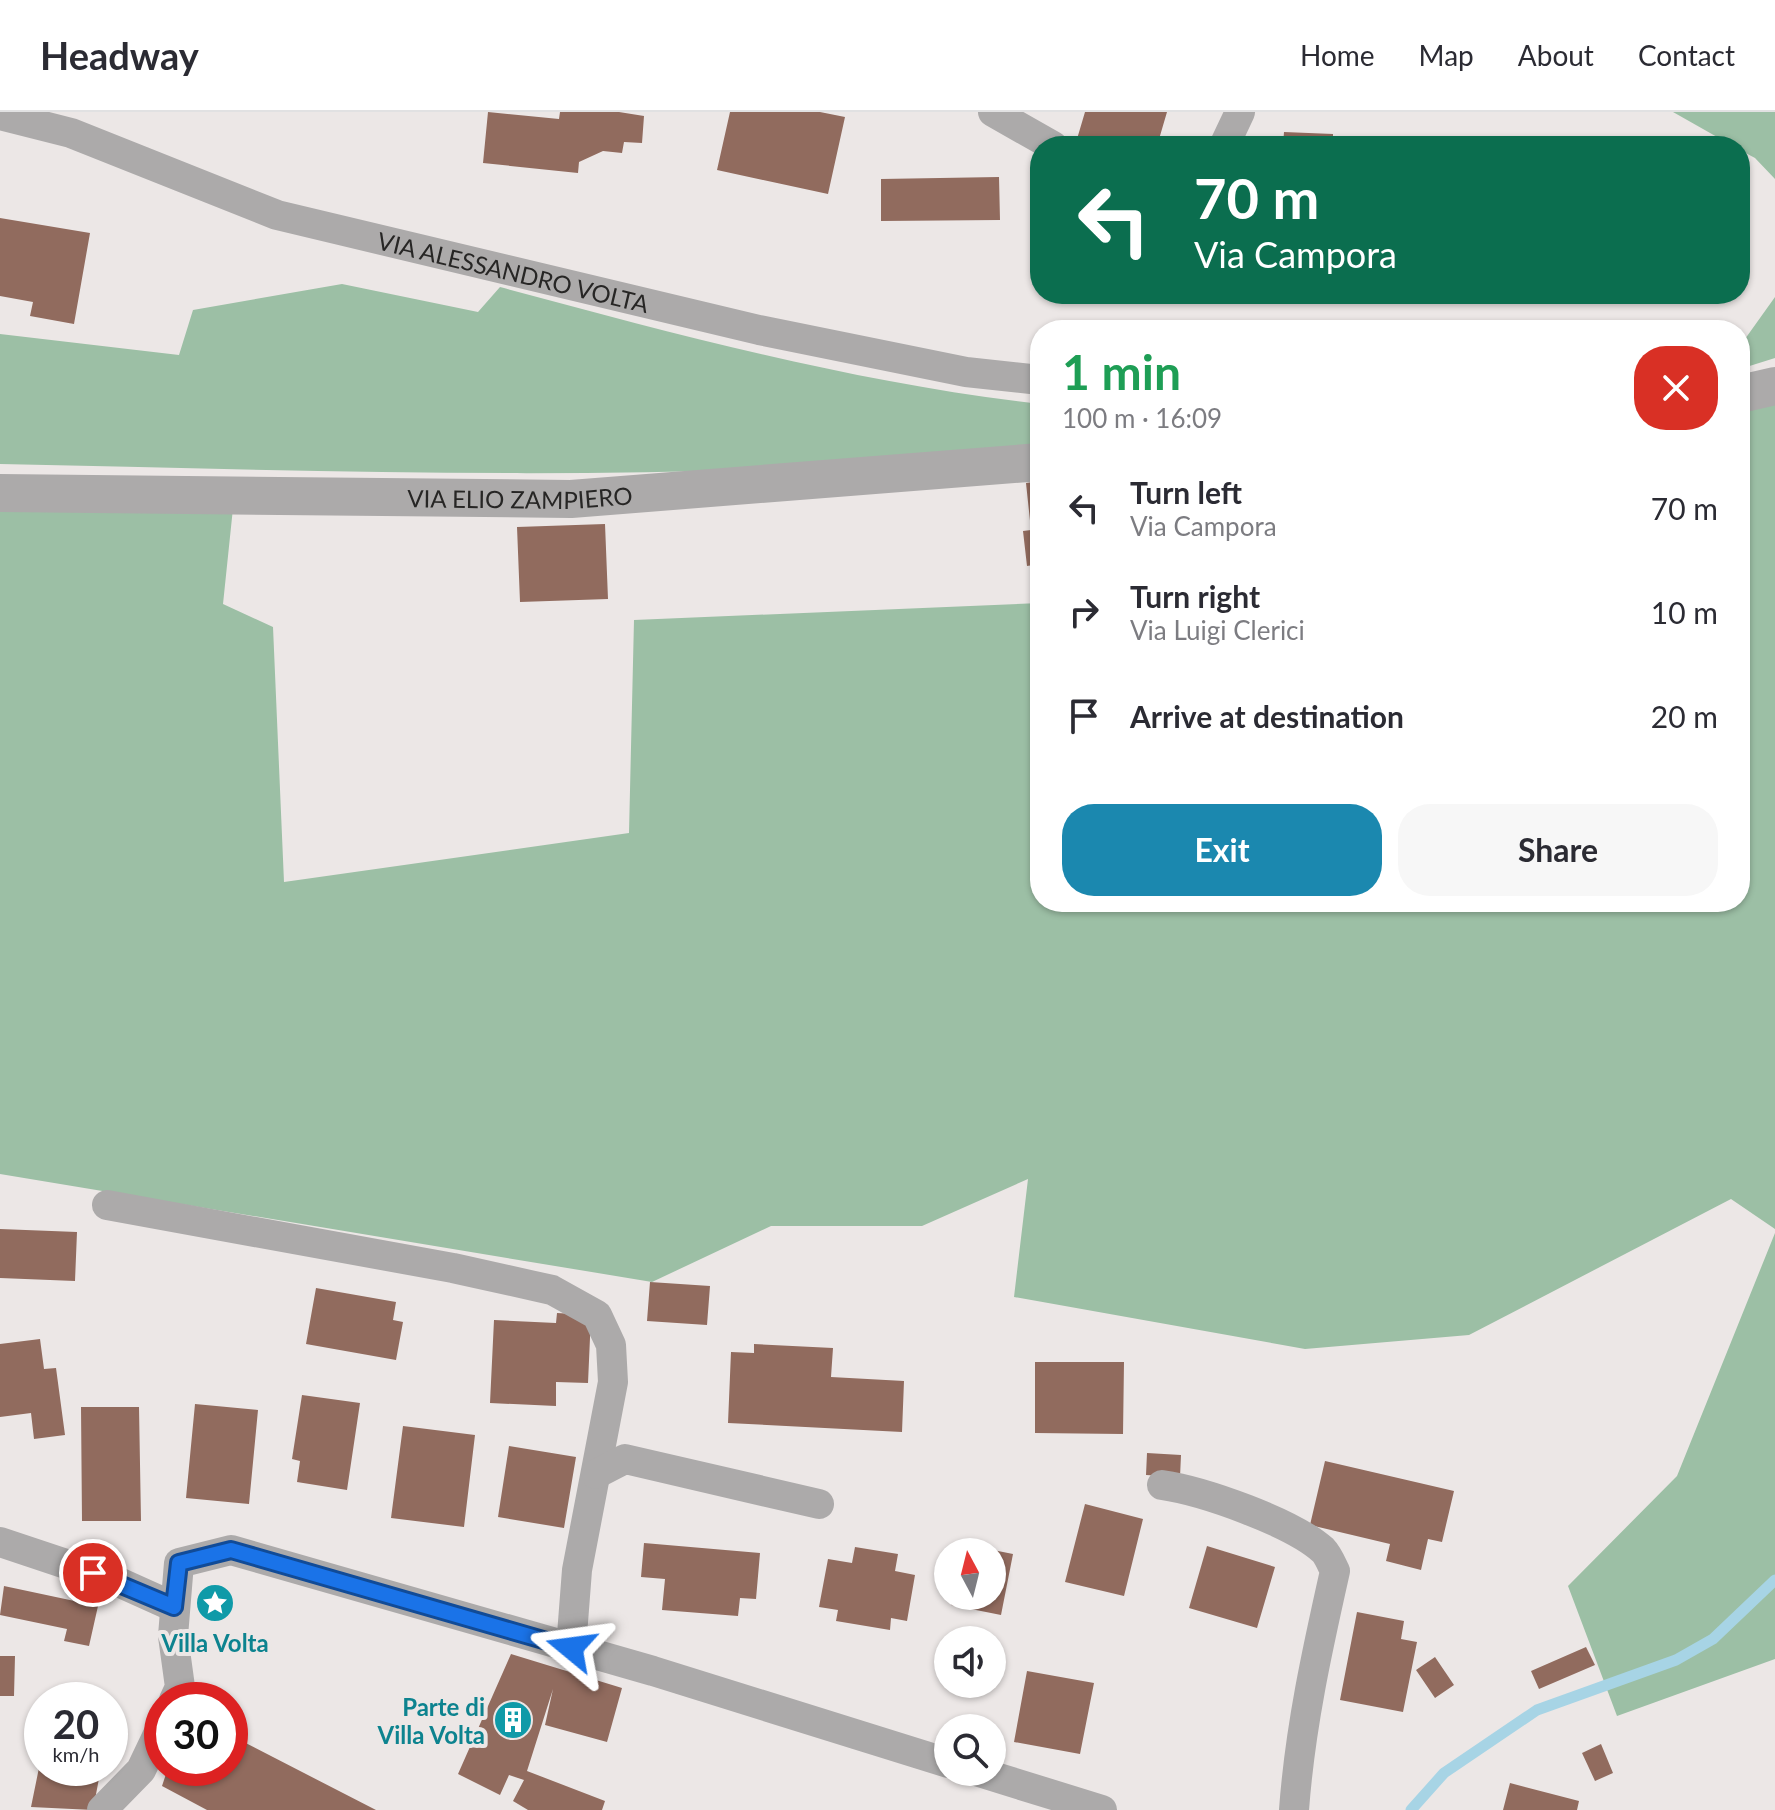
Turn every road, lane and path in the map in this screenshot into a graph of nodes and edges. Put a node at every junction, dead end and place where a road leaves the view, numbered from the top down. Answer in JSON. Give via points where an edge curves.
{"nodes":[{"id":1,"x":993,"y":112,"type":"edge"},
{"id":2,"x":1240,"y":112,"type":"edge"},
{"id":3,"x":0,"y":115,"type":"edge"},
{"id":4,"x":1035,"y":136,"type":"edge"},
{"id":5,"x":1229,"y":136,"type":"edge"},
{"id":6,"x":1030,"y":379,"type":"edge"},
{"id":7,"x":1775,"y":386,"type":"edge"},
{"id":8,"x":1750,"y":392,"type":"edge"},
{"id":9,"x":1030,"y":463,"type":"edge"},
{"id":10,"x":0,"y":493,"type":"edge"},
{"id":11,"x":107,"y":1205,"type":"dead end"},
{"id":12,"x":596,"y":1474,"type":"junction"},
{"id":13,"x":1162,"y":1485,"type":"dead end"},
{"id":14,"x":819,"y":1504,"type":"dead end"},
{"id":15,"x":0,"y":1542,"type":"edge"},
{"id":16,"x":174,"y":1607,"type":"junction"},
{"id":17,"x":571,"y":1648,"type":"junction"},
{"id":18,"x":180,"y":1682,"type":"edge"},
{"id":19,"x":934,"y":1759,"type":"edge"},
{"id":20,"x":144,"y":1764,"type":"edge"},
{"id":21,"x":1006,"y":1780,"type":"edge"},
{"id":22,"x":102,"y":1810,"type":"edge"},
{"id":23,"x":1102,"y":1810,"type":"edge"},
{"id":24,"x":1294,"y":1810,"type":"edge"}],
"edges":[{"from":1,"to":4,"type":"street"},
{"from":2,"to":5,"type":"street"},
{"from":3,"to":6,"type":"street","name":"VIA ALESSANDRO VOLTA","via":[[71,133],[277,215],[759,330],[966,372]]},
{"from":7,"to":8,"type":"street"},
{"from":9,"to":10,"type":"street","name":"VIA ELIO ZAMPIERO","via":[[571,499]]},
{"from":11,"to":12,"type":"street","via":[[552,1290],[597,1315],[611,1345],[613,1382]]},
{"from":12,"to":14,"type":"street","via":[[625,1459]]},
{"from":12,"to":17,"type":"street","via":[[577,1570]]},
{"from":13,"to":24,"type":"street","via":[[1193,1490],[1281,1526],[1324,1550],[1335,1571],[1313,1663]]},
{"from":15,"to":16,"type":"street","via":[[114,1580]]},
{"from":16,"to":17,"type":"street","via":[[179,1563],[231,1550]]},
{"from":16,"to":18,"type":"street"},
{"from":17,"to":19,"type":"street"},
{"from":20,"to":22,"type":"street"},
{"from":21,"to":23,"type":"street"}]}
